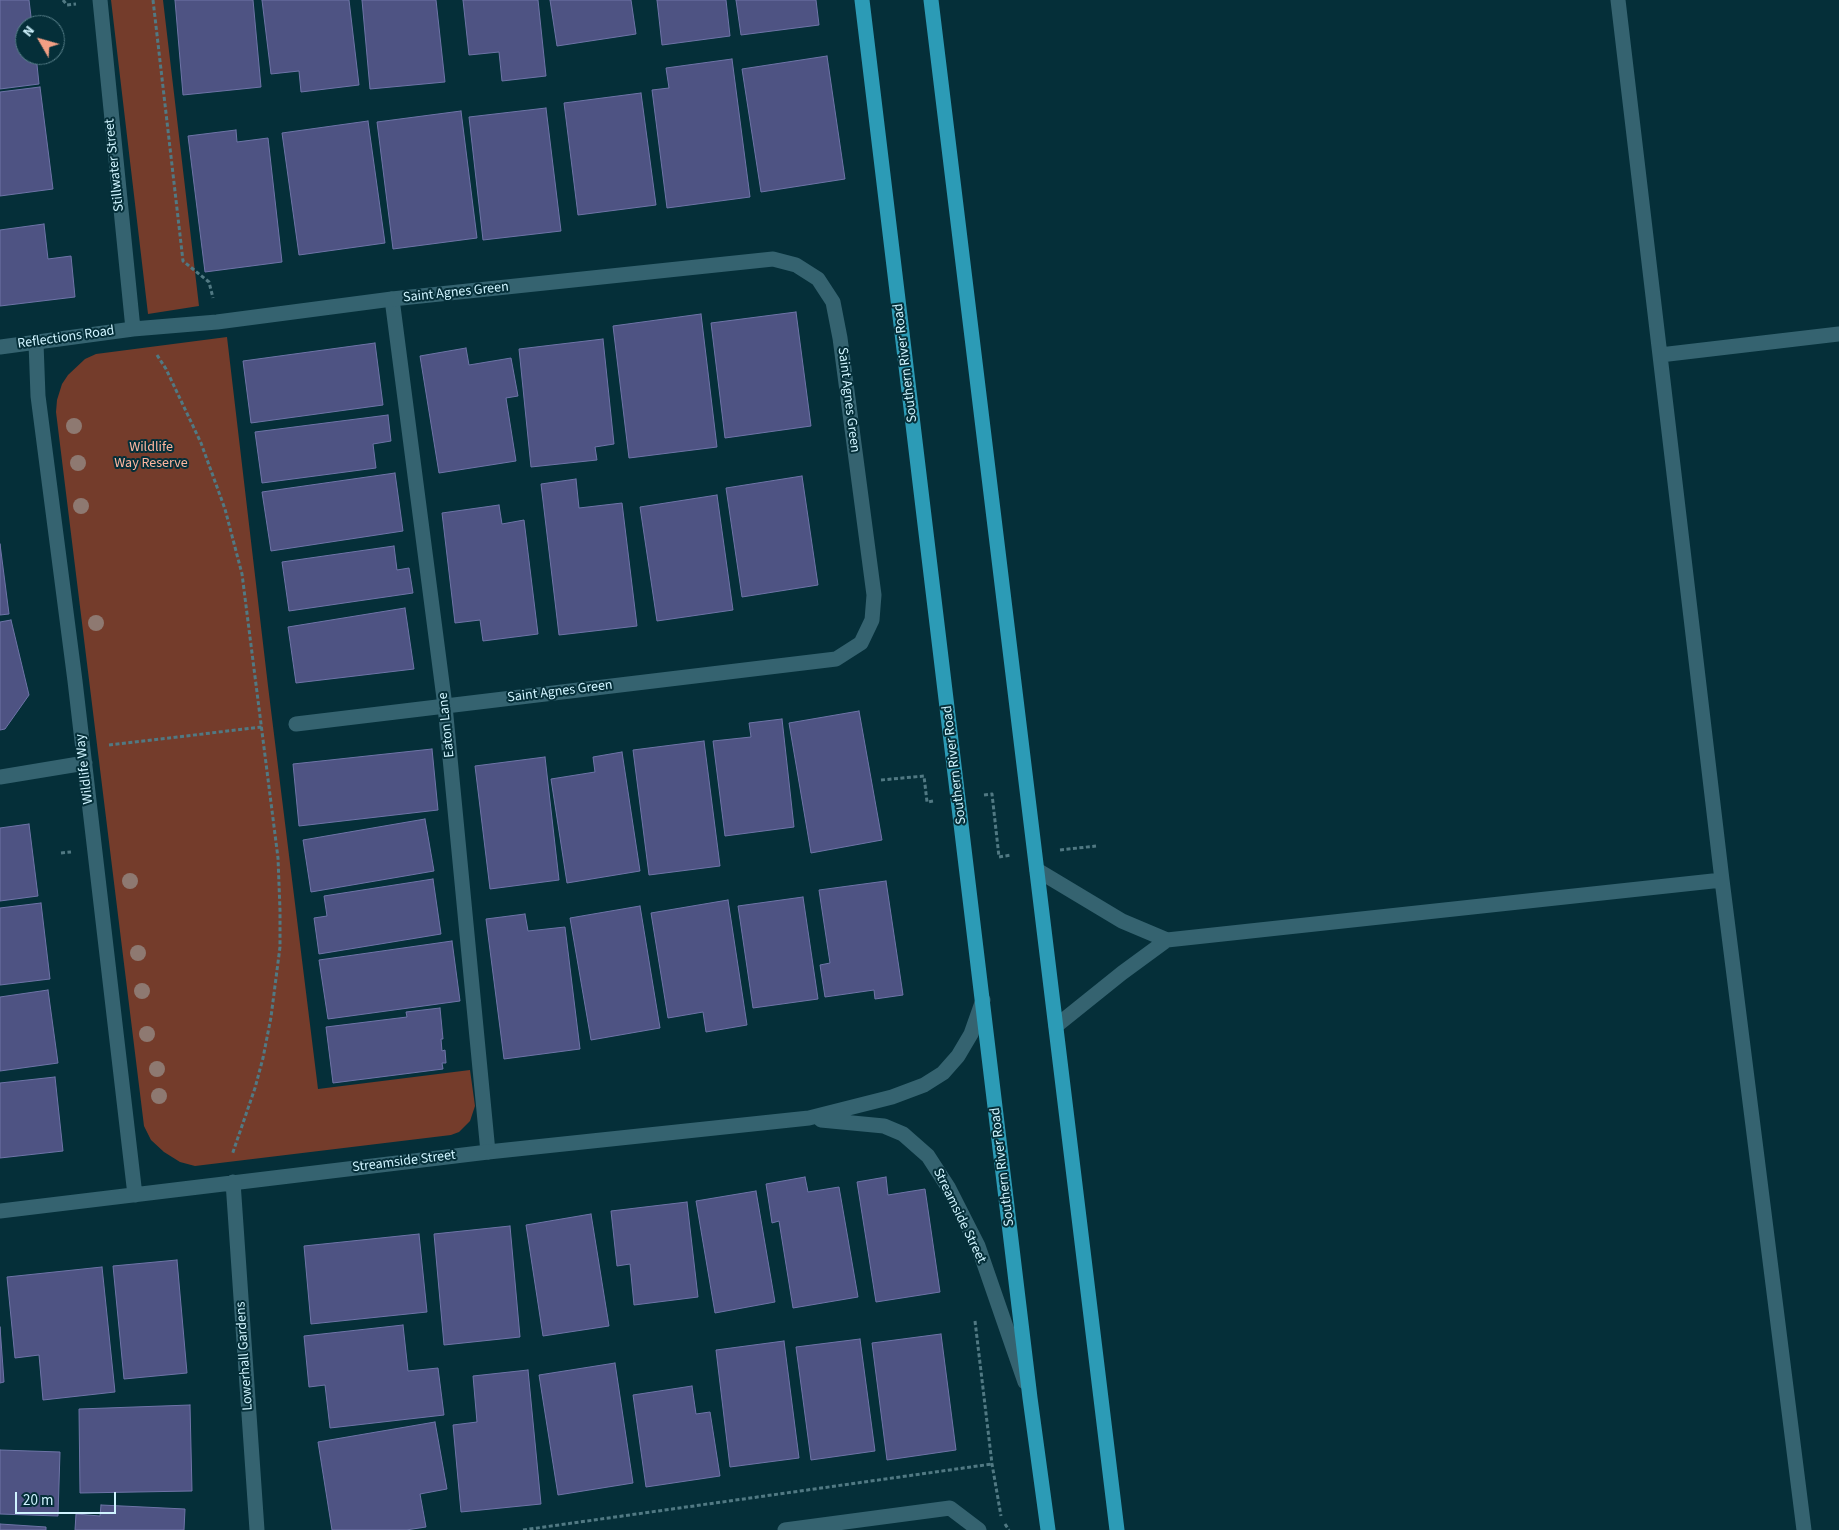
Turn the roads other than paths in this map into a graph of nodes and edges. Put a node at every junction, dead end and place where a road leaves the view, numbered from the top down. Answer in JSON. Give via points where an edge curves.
{"nodes":[{"id":1,"x":100,"y":0,"type":"edge"},
{"id":2,"x":862,"y":0,"type":"edge"},
{"id":3,"x":931,"y":0,"type":"edge"},
{"id":4,"x":1618,"y":0,"type":"edge"},
{"id":5,"x":392,"y":299,"type":"junction"},
{"id":6,"x":133,"y":329,"type":"junction"},
{"id":7,"x":1839,"y":334,"type":"edge"},
{"id":8,"x":36,"y":343,"type":"junction"},
{"id":9,"x":0,"y":347,"type":"edge"},
{"id":10,"x":1660,"y":355,"type":"junction"},
{"id":11,"x":446,"y":706,"type":"junction"},
{"id":12,"x":296,"y":724,"type":"dead end"},
{"id":13,"x":85,"y":763,"type":"junction"},
{"id":14,"x":0,"y":777,"type":"edge"},
{"id":15,"x":1037,"y":870,"type":"junction"},
{"id":16,"x":1722,"y":880,"type":"junction"},
{"id":17,"x":1167,"y":940,"type":"junction"},
{"id":18,"x":983,"y":998,"type":"junction"},
{"id":19,"x":1056,"y":1026,"type":"junction"},
{"id":20,"x":809,"y":1118,"type":"junction"},
{"id":21,"x":488,"y":1152,"type":"junction"},
{"id":22,"x":233,"y":1182,"type":"junction"},
{"id":23,"x":135,"y":1194,"type":"junction"},
{"id":24,"x":0,"y":1211,"type":"edge"},
{"id":25,"x":1030,"y":1398,"type":"junction"},
{"id":26,"x":257,"y":1530,"type":"edge"},
{"id":27,"x":785,"y":1530,"type":"edge"},
{"id":28,"x":979,"y":1530,"type":"edge"},
{"id":29,"x":1048,"y":1530,"type":"edge"},
{"id":30,"x":1117,"y":1530,"type":"edge"},
{"id":31,"x":1804,"y":1530,"type":"edge"}],
"edges":[{"from":1,"to":6,"type":"street","name":"Stillwater Street"},
{"from":2,"to":18,"type":"main road","name":"Southern River Road"},
{"from":3,"to":15,"type":"main road"},
{"from":4,"to":10,"type":"street"},
{"from":5,"to":6,"type":"street","name":"Saint Agnes Green","via":[[217,322]]},
{"from":5,"to":11,"type":"street","name":"Eaton Lane"},
{"from":5,"to":11,"type":"street","name":"Saint Agnes Green","via":[[773,259],[796,265],[818,279],[833,302],[840,338],[874,595],[872,620],[860,644],[836,660]]},
{"from":6,"to":8,"type":"street","name":"Reflections Road"},
{"from":7,"to":10,"type":"street"},
{"from":8,"to":9,"type":"street","name":"Reflections Road"},
{"from":8,"to":13,"type":"street","name":"Wildlife Way","via":[[38,396]]},
{"from":10,"to":16,"type":"street"},
{"from":11,"to":12,"type":"street","name":"Saint Agnes Green"},
{"from":11,"to":21,"type":"street","name":"Eaton Lane"},
{"from":13,"to":14,"type":"street"},
{"from":13,"to":23,"type":"street","name":"Wildlife Way"},
{"from":15,"to":17,"type":"street","via":[[1122,921]]},
{"from":15,"to":19,"type":"main road"},
{"from":16,"to":17,"type":"street"},
{"from":16,"to":31,"type":"street"},
{"from":17,"to":19,"type":"street"},
{"from":18,"to":20,"type":"street","name":"Streamside Street","via":[[971,1034],[943,1073],[924,1085],[892,1097]]},
{"from":18,"to":25,"type":"main road","name":"Southern River Road"},
{"from":19,"to":30,"type":"main road"},
{"from":20,"to":21,"type":"street","name":"Streamside Street"},
{"from":20,"to":25,"type":"street","name":"Streamside Street","via":[[884,1126],[903,1134],[928,1156],[978,1246]]},
{"from":21,"to":22,"type":"street","name":"Streamside Street"},
{"from":22,"to":23,"type":"street","name":"Streamside Street"},
{"from":22,"to":26,"type":"street","name":"Lowerhall Gardens"},
{"from":23,"to":24,"type":"street","name":"Streamside Street"},
{"from":25,"to":29,"type":"main road","name":"Southern River Road"},
{"from":27,"to":28,"type":"street","via":[[950,1508]]}]}
